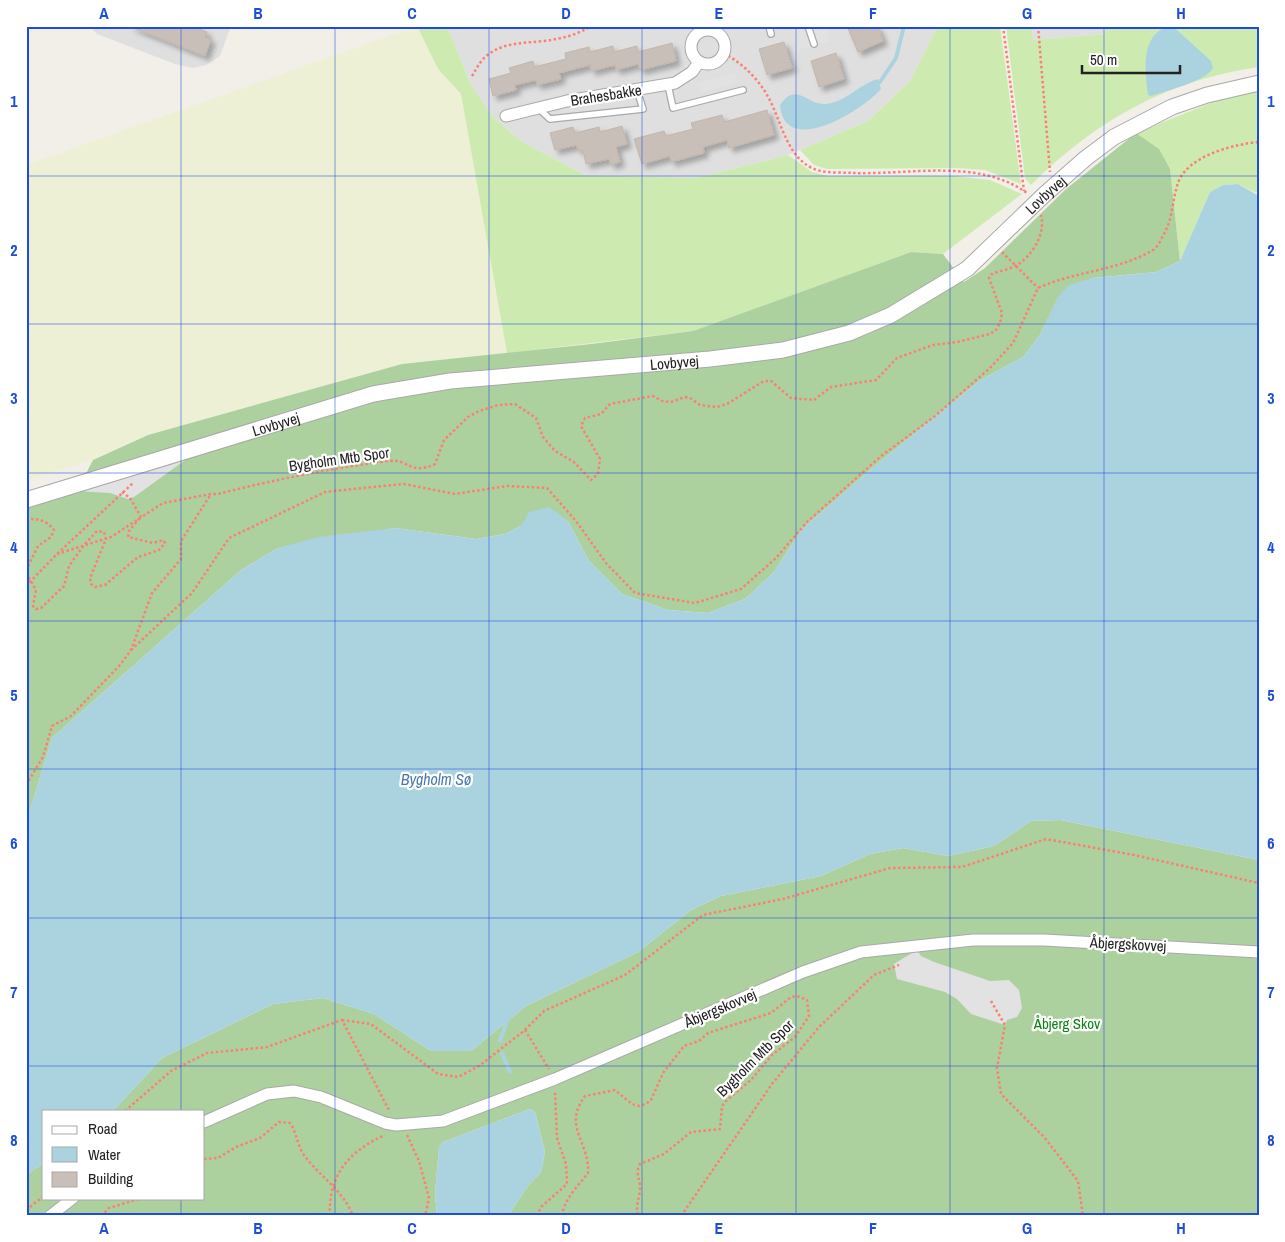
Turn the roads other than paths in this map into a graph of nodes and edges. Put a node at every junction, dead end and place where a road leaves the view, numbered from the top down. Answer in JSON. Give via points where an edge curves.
{"nodes":[{"id":1,"x":769,"y":26,"type":"edge"},
{"id":2,"x":808,"y":26,"type":"edge"},
{"id":3,"x":710,"y":28,"type":"edge"},
{"id":4,"x":771,"y":34,"type":"dead end"},
{"id":5,"x":814,"y":44,"type":"dead end"},
{"id":6,"x":699,"y":62,"type":"junction"},
{"id":7,"x":1259,"y":82,"type":"edge"},
{"id":8,"x":668,"y":85,"type":"junction"},
{"id":9,"x":637,"y":90,"type":"junction"},
{"id":10,"x":742,"y":90,"type":"dead end"},
{"id":11,"x":538,"y":108,"type":"junction"},
{"id":12,"x":506,"y":116,"type":"dead end"},
{"id":13,"x":26,"y":500,"type":"edge"},
{"id":14,"x":1259,"y":952,"type":"edge"},
{"id":15,"x":205,"y":1122,"type":"edge"},
{"id":16,"x":70,"y":1200,"type":"edge"},
{"id":17,"x":50,"y":1216,"type":"edge"}],
"edges":[{"from":1,"to":4,"type":"lane"},
{"from":2,"to":5,"type":"lane"},
{"from":3,"to":6,"type":"street","via":[[697,33],[691,45]]},
{"from":3,"to":6,"type":"street","via":[[721,35],[724,53],[716,62]]},
{"from":6,"to":8,"type":"street","name":"Brahesbakke","via":[[684,79]]},
{"from":7,"to":13,"type":"street","name":"Lovbyvej","via":[[1207,95],[1142,121],[1114,137],[1030,200],[967,269],[891,315],[849,333],[783,350],[450,381],[372,394]]},
{"from":8,"to":9,"type":"street","name":"Brahesbakke"},
{"from":8,"to":10,"type":"lane","via":[[674,108]]},
{"from":9,"to":11,"type":"street","name":"Brahesbakke"},
{"from":9,"to":11,"type":"lane","via":[[643,109],[550,119]]},
{"from":11,"to":12,"type":"street","name":"Brahesbakke"},
{"from":14,"to":15,"type":"street","name":"Åbjergskovvej","via":[[1017,940],[973,940],[861,952],[803,972],[555,1079],[443,1122],[395,1128],[321,1097],[294,1091],[267,1094]]},
{"from":16,"to":17,"type":"street"}]}
